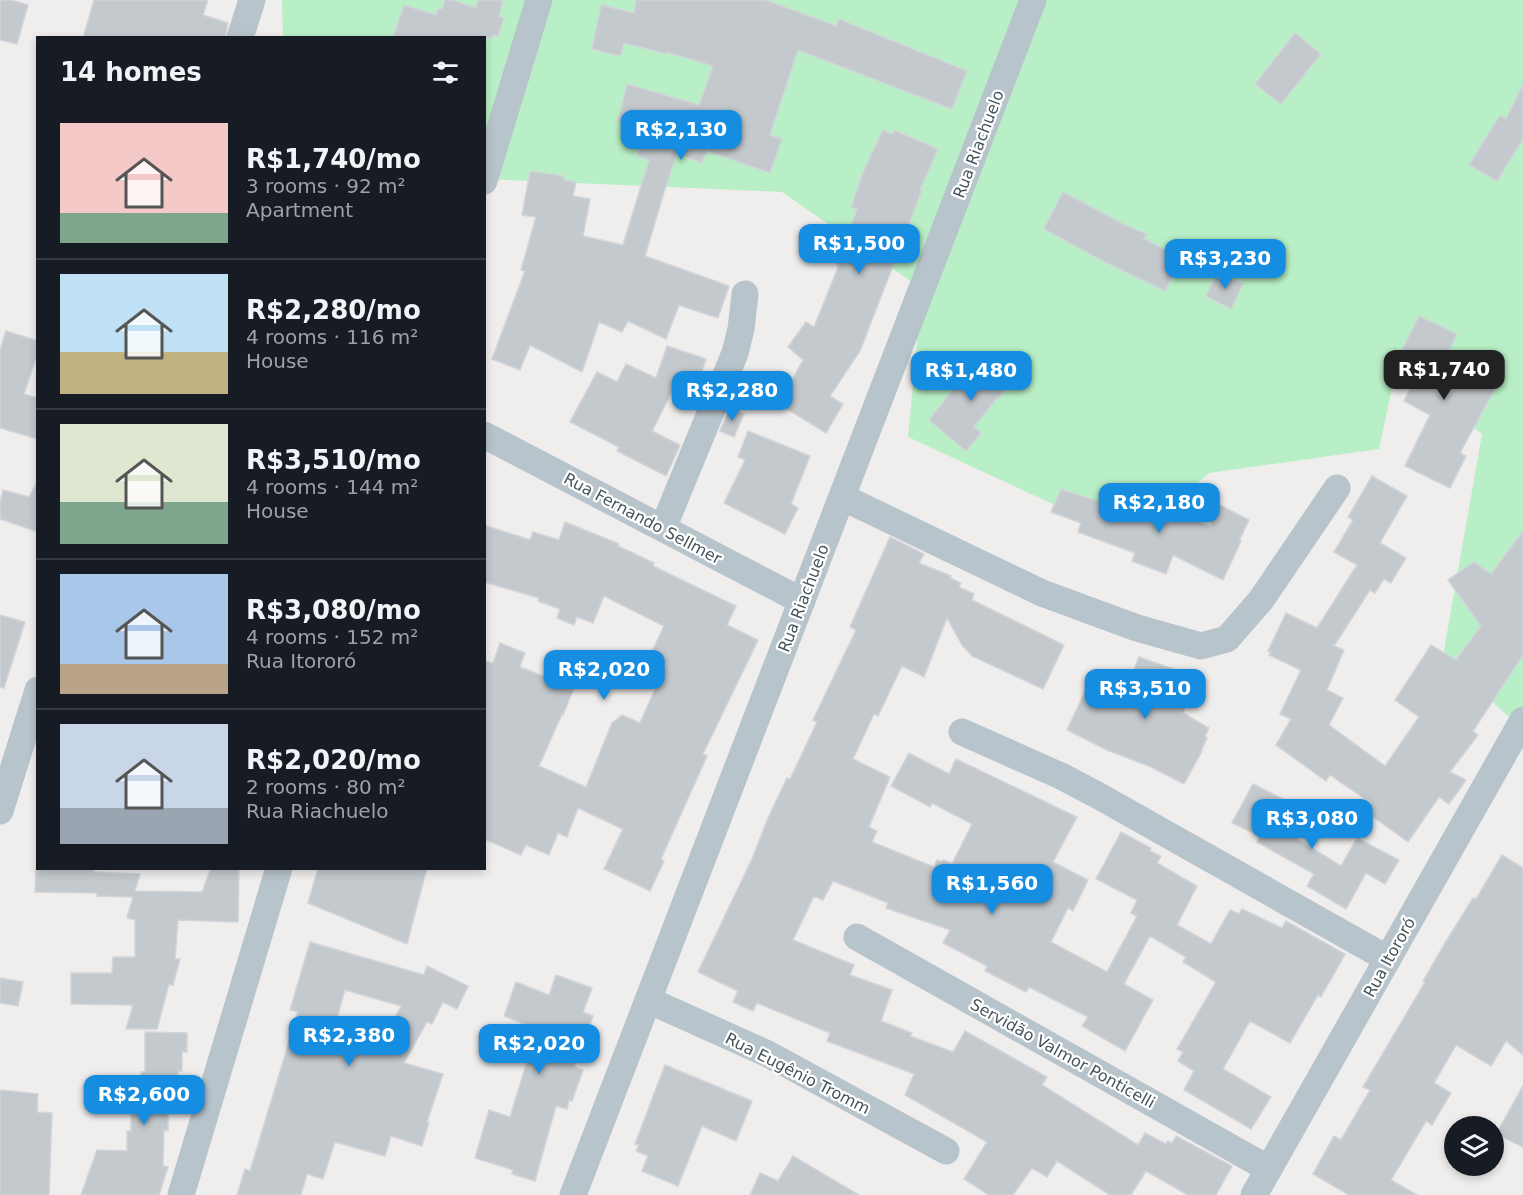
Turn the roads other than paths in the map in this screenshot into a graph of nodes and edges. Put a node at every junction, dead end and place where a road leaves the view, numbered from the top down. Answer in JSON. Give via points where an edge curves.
{"nodes":[{"id":1,"x":252,"y":0,"type":"edge"},
{"id":2,"x":538,"y":0,"type":"edge"},
{"id":3,"x":1033,"y":0,"type":"edge"},
{"id":4,"x":241,"y":36,"type":"edge"},
{"id":5,"x":486,"y":174,"type":"edge"},
{"id":6,"x":745,"y":294,"type":"dead end"},
{"id":7,"x":486,"y":436,"type":"edge"},
{"id":8,"x":1337,"y":488,"type":"dead end"},
{"id":9,"x":842,"y":497,"type":"junction"},
{"id":10,"x":663,"y":528,"type":"junction"},
{"id":11,"x":802,"y":601,"type":"junction"},
{"id":12,"x":36,"y":696,"type":"edge"},
{"id":13,"x":1523,"y":720,"type":"edge"},
{"id":14,"x":962,"y":732,"type":"dead end"},
{"id":15,"x":0,"y":811,"type":"edge"},
{"id":16,"x":278,"y":870,"type":"edge"},
{"id":17,"x":857,"y":937,"type":"dead end"},
{"id":18,"x":1388,"y":959,"type":"junction"},
{"id":19,"x":648,"y":1000,"type":"junction"},
{"id":20,"x":946,"y":1151,"type":"dead end"},
{"id":21,"x":1269,"y":1169,"type":"junction"},
{"id":22,"x":181,"y":1195,"type":"edge"},
{"id":23,"x":573,"y":1195,"type":"edge"},
{"id":24,"x":1254,"y":1195,"type":"edge"}],
"edges":[{"from":1,"to":4,"type":"street"},
{"from":2,"to":5,"type":"street"},
{"from":3,"to":9,"type":"street","name":"Rua Riachuelo"},
{"from":6,"to":10,"type":"street","via":[[735,353]]},
{"from":7,"to":10,"type":"street","name":"Rua Fernando Sellmer"},
{"from":8,"to":9,"type":"street","via":[[1261,600],[1227,639],[1201,646],[1137,628],[1042,593]]},
{"from":9,"to":11,"type":"street","name":"Rua Riachuelo"},
{"from":10,"to":11,"type":"street","name":"Rua Fernando Sellmer"},
{"from":11,"to":19,"type":"street","name":"Rua Riachuelo"},
{"from":12,"to":15,"type":"street"},
{"from":13,"to":18,"type":"street","name":"Rua Itororó"},
{"from":14,"to":18,"type":"street","via":[[1061,776]]},
{"from":16,"to":22,"type":"street"},
{"from":17,"to":21,"type":"street","name":"Servidão Valmor Ponticelli"},
{"from":18,"to":21,"type":"street","name":"Rua Itororó"},
{"from":19,"to":20,"type":"street","name":"Rua Eugênio Tromm","via":[[768,1054]]},
{"from":19,"to":23,"type":"street","name":"Rua Riachuelo"},
{"from":21,"to":24,"type":"street","name":"Rua Itororó"}]}
